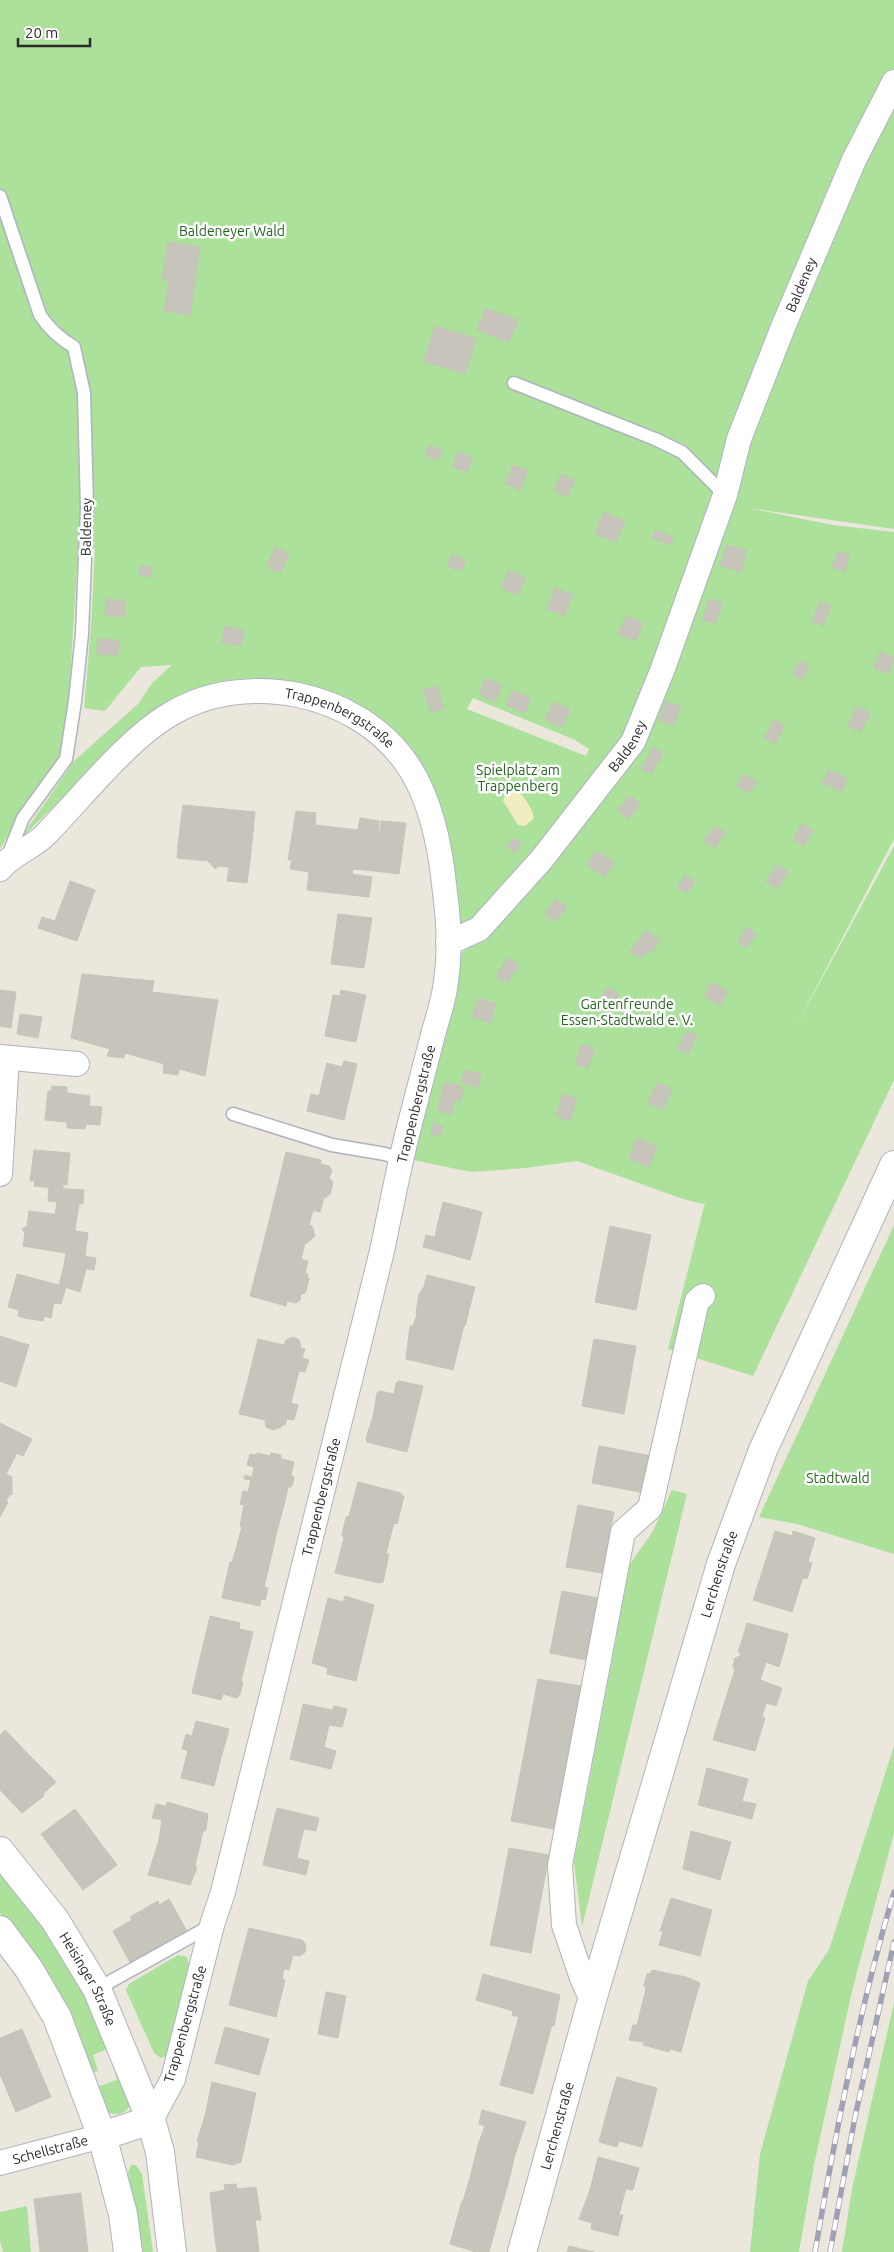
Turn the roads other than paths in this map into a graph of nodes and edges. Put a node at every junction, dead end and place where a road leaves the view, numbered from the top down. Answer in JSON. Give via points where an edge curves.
{"nodes":[{"id":1,"x":894,"y":82,"type":"edge"},
{"id":2,"x":0,"y":196,"type":"edge"},
{"id":3,"x":514,"y":383,"type":"dead end"},
{"id":4,"x":725,"y":495,"type":"junction"},
{"id":5,"x":2,"y":866,"type":"edge"},
{"id":6,"x":448,"y":943,"type":"junction"},
{"id":7,"x":4,"y":1058,"type":"edge"},
{"id":8,"x":77,"y":1064,"type":"dead end"},
{"id":9,"x":232,"y":1114,"type":"dead end"},
{"id":10,"x":401,"y":1159,"type":"junction"},
{"id":11,"x":894,"y":1165,"type":"edge"},
{"id":12,"x":0,"y":1174,"type":"edge"},
{"id":13,"x":703,"y":1296,"type":"dead end"},
{"id":14,"x":0,"y":1851,"type":"edge"},
{"id":15,"x":212,"y":1925,"type":"junction"},
{"id":16,"x":0,"y":1930,"type":"edge"},
{"id":17,"x":97,"y":1989,"type":"junction"},
{"id":18,"x":592,"y":2000,"type":"junction"},
{"id":19,"x":151,"y":2120,"type":"junction"},
{"id":20,"x":102,"y":2136,"type":"junction"},
{"id":21,"x":0,"y":2163,"type":"edge"},
{"id":22,"x":128,"y":2252,"type":"edge"},
{"id":23,"x":172,"y":2252,"type":"edge"},
{"id":24,"x":522,"y":2252,"type":"edge"}],
"edges":[{"from":1,"to":4,"type":"street","name":"Baldeney","via":[[854,160],[783,327],[739,439]]},
{"from":2,"to":5,"type":"lane","name":"Baldeney","via":[[40,315],[57,336],[74,347],[84,392],[86,508],[82,634],[66,759],[23,818]]},
{"from":3,"to":4,"type":"lane","via":[[682,452]]},
{"from":4,"to":6,"type":"street","name":"Baldeney","via":[[634,742],[542,859],[479,929]]},
{"from":5,"to":6,"type":"street","name":"Trappenbergstraße","via":[[42,839],[122,754],[168,715],[223,693],[255,691],[301,696],[343,710],[370,726],[396,750],[414,774],[439,850]]},
{"from":6,"to":10,"type":"street","name":"Trappenbergstraße","via":[[446,987]]},
{"from":7,"to":8,"type":"street"},
{"from":7,"to":12,"type":"street"},
{"from":9,"to":10,"type":"lane","via":[[332,1145]]},
{"from":10,"to":15,"type":"street","name":"Trappenbergstraße","via":[[382,1251],[223,1892]]},
{"from":11,"to":18,"type":"main road","name":"Lerchenstraße","via":[[762,1450],[742,1501]]},
{"from":13,"to":18,"type":"street","via":[[697,1301],[650,1508],[623,1532],[560,1865],[564,1925]]},
{"from":14,"to":17,"type":"main road","name":"Heisinger Straße","via":[[54,1920]]},
{"from":15,"to":17,"type":"lane"},
{"from":15,"to":19,"type":"street","name":"Trappenbergstraße","via":[[173,2080]]},
{"from":16,"to":20,"type":"main road","via":[[30,1969],[56,2017]]},
{"from":17,"to":19,"type":"main road","name":"Heisinger Straße"},
{"from":18,"to":24,"type":"main road","name":"Lerchenstraße"},
{"from":19,"to":20,"type":"main road"},
{"from":19,"to":23,"type":"main road","name":"Heisinger Straße","via":[[160,2152]]},
{"from":20,"to":21,"type":"street","name":"Schellstraße"},
{"from":20,"to":22,"type":"main road"}]}
